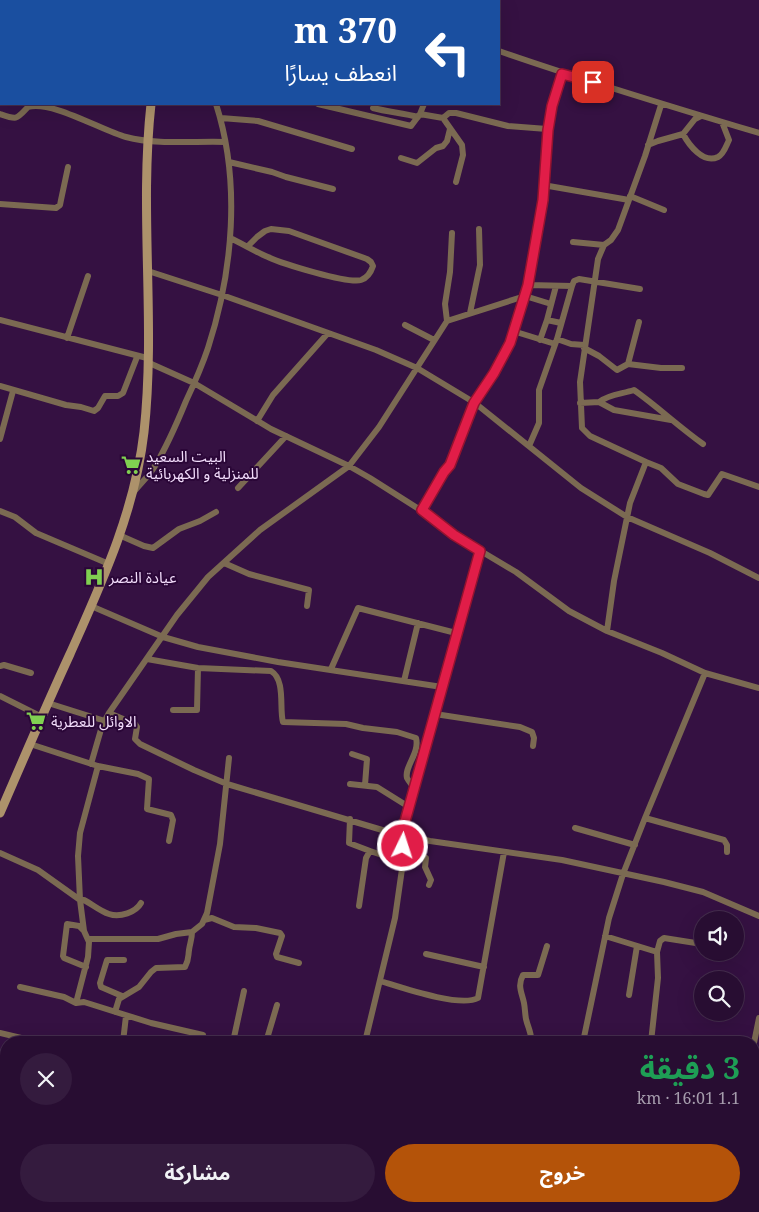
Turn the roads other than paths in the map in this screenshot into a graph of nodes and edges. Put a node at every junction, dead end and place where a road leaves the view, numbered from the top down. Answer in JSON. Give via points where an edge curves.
{"nodes":[{"id":1,"x":500,"y":51,"type":"edge"},
{"id":2,"x":562,"y":74,"type":"junction"},
{"id":3,"x":151,"y":105,"type":"edge"},
{"id":4,"x":216,"y":105,"type":"edge"},
{"id":5,"x":322,"y":105,"type":"edge"},
{"id":6,"x":424,"y":105,"type":"edge"},
{"id":7,"x":661,"y":105,"type":"junction"},
{"id":8,"x":373,"y":108,"type":"dead end"},
{"id":9,"x":0,"y":114,"type":"edge"},
{"id":10,"x":419,"y":116,"type":"junction"},
{"id":11,"x":701,"y":116,"type":"junction"},
{"id":12,"x":221,"y":118,"type":"junction"},
{"id":13,"x":443,"y":118,"type":"junction"},
{"id":14,"x":722,"y":122,"type":"junction"},
{"id":15,"x":450,"y":129,"type":"junction"},
{"id":16,"x":548,"y":130,"type":"junction"},
{"id":17,"x":759,"y":133,"type":"edge"},
{"id":18,"x":683,"y":134,"type":"junction"},
{"id":19,"x":148,"y":140,"type":"junction"},
{"id":20,"x":225,"y":142,"type":"junction"},
{"id":21,"x":648,"y":145,"type":"junction"},
{"id":22,"x":352,"y":149,"type":"dead end"},
{"id":23,"x":401,"y":158,"type":"dead end"},
{"id":24,"x":229,"y":162,"type":"junction"},
{"id":25,"x":68,"y":167,"type":"dead end"},
{"id":26,"x":456,"y":182,"type":"dead end"},
{"id":27,"x":544,"y":185,"type":"junction"},
{"id":28,"x":333,"y":189,"type":"dead end"},
{"id":29,"x":629,"y":198,"type":"junction"},
{"id":30,"x":0,"y":204,"type":"edge"},
{"id":31,"x":664,"y":210,"type":"dead end"},
{"id":32,"x":479,"y":230,"type":"dead end"},
{"id":33,"x":452,"y":233,"type":"dead end"},
{"id":34,"x":230,"y":238,"type":"junction"},
{"id":35,"x":573,"y":242,"type":"dead end"},
{"id":36,"x":604,"y":245,"type":"junction"},
{"id":37,"x":248,"y":246,"type":"junction"},
{"id":38,"x":148,"y":271,"type":"junction"},
{"id":39,"x":88,"y":276,"type":"dead end"},
{"id":40,"x":594,"y":281,"type":"junction"},
{"id":41,"x":528,"y":285,"type":"junction"},
{"id":42,"x":556,"y":286,"type":"junction"},
{"id":43,"x":572,"y":286,"type":"junction"},
{"id":44,"x":640,"y":290,"type":"dead end"},
{"id":45,"x":222,"y":295,"type":"junction"},
{"id":46,"x":525,"y":296,"type":"junction"},
{"id":47,"x":552,"y":304,"type":"junction"},
{"id":48,"x":470,"y":314,"type":"junction"},
{"id":49,"x":0,"y":320,"type":"edge"},
{"id":50,"x":548,"y":320,"type":"junction"},
{"id":51,"x":447,"y":321,"type":"junction"},
{"id":52,"x":639,"y":322,"type":"dead end"},
{"id":53,"x":562,"y":323,"type":"junction"},
{"id":54,"x":405,"y":325,"type":"dead end"},
{"id":55,"x":513,"y":331,"type":"junction"},
{"id":56,"x":328,"y":333,"type":"junction"},
{"id":57,"x":67,"y":338,"type":"junction"},
{"id":58,"x":434,"y":340,"type":"junction"},
{"id":59,"x":540,"y":340,"type":"junction"},
{"id":60,"x":556,"y":342,"type":"junction"},
{"id":61,"x":584,"y":347,"type":"junction"},
{"id":62,"x":137,"y":357,"type":"junction"},
{"id":63,"x":148,"y":360,"type":"junction"},
{"id":64,"x":628,"y":364,"type":"junction"},
{"id":65,"x":417,"y":368,"type":"junction"},
{"id":66,"x":682,"y":368,"type":"dead end"},
{"id":67,"x":194,"y":383,"type":"junction"},
{"id":68,"x":0,"y":386,"type":"edge"},
{"id":69,"x":13,"y":391,"type":"junction"},
{"id":70,"x":599,"y":402,"type":"junction"},
{"id":71,"x":474,"y":403,"type":"junction"},
{"id":72,"x":580,"y":403,"type":"junction"},
{"id":73,"x":673,"y":420,"type":"junction"},
{"id":74,"x":257,"y":421,"type":"junction"},
{"id":75,"x":286,"y":436,"type":"junction"},
{"id":76,"x":0,"y":439,"type":"edge"},
{"id":77,"x":702,"y":444,"type":"dead end"},
{"id":78,"x":528,"y":446,"type":"junction"},
{"id":79,"x":646,"y":462,"type":"junction"},
{"id":80,"x":349,"y":466,"type":"junction"},
{"id":81,"x":759,"y":487,"type":"edge"},
{"id":82,"x":238,"y":488,"type":"dead end"},
{"id":83,"x":132,"y":494,"type":"junction"},
{"id":84,"x":422,"y":510,"type":"junction"},
{"id":85,"x":0,"y":511,"type":"edge"},
{"id":86,"x":216,"y":512,"type":"dead end"},
{"id":87,"x":627,"y":517,"type":"junction"},
{"id":88,"x":119,"y":535,"type":"junction"},
{"id":89,"x":480,"y":551,"type":"junction"},
{"id":90,"x":224,"y":563,"type":"junction"},
{"id":91,"x":109,"y":564,"type":"junction"},
{"id":92,"x":759,"y":578,"type":"edge"},
{"id":93,"x":91,"y":606,"type":"junction"},
{"id":94,"x":308,"y":606,"type":"dead end"},
{"id":95,"x":418,"y":623,"type":"junction"},
{"id":96,"x":607,"y":631,"type":"junction"},
{"id":97,"x":456,"y":633,"type":"junction"},
{"id":98,"x":163,"y":637,"type":"junction"},
{"id":99,"x":147,"y":659,"type":"junction"},
{"id":100,"x":0,"y":666,"type":"edge"},
{"id":101,"x":198,"y":668,"type":"junction"},
{"id":102,"x":331,"y":669,"type":"junction"},
{"id":103,"x":31,"y":673,"type":"dead end"},
{"id":104,"x":705,"y":673,"type":"junction"},
{"id":105,"x":404,"y":681,"type":"junction"},
{"id":106,"x":442,"y":687,"type":"junction"},
{"id":107,"x":759,"y":688,"type":"edge"},
{"id":108,"x":0,"y":696,"type":"edge"},
{"id":109,"x":48,"y":703,"type":"junction"},
{"id":110,"x":173,"y":710,"type":"dead end"},
{"id":111,"x":109,"y":713,"type":"junction"},
{"id":112,"x":435,"y":714,"type":"junction"},
{"id":113,"x":42,"y":717,"type":"junction"},
{"id":114,"x":105,"y":721,"type":"junction"},
{"id":115,"x":30,"y":744,"type":"junction"},
{"id":116,"x":533,"y":746,"type":"dead end"},
{"id":117,"x":352,"y":754,"type":"dead end"},
{"id":118,"x":229,"y":758,"type":"dead end"},
{"id":119,"x":94,"y":765,"type":"junction"},
{"id":120,"x":227,"y":784,"type":"junction"},
{"id":121,"x":350,"y":784,"type":"dead end"},
{"id":122,"x":365,"y":785,"type":"junction"},
{"id":123,"x":414,"y":788,"type":"junction"},
{"id":124,"x":409,"y":808,"type":"junction"},
{"id":125,"x":0,"y":813,"type":"edge"},
{"id":126,"x":645,"y":818,"type":"junction"},
{"id":127,"x":350,"y":819,"type":"junction"},
{"id":128,"x":575,"y":828,"type":"dead end"},
{"id":129,"x":403,"y":835,"type":"junction"},
{"id":130,"x":169,"y":841,"type":"dead end"},
{"id":131,"x":403,"y":846,"type":"junction"},
{"id":132,"x":634,"y":846,"type":"junction"},
{"id":133,"x":370,"y":851,"type":"junction"},
{"id":134,"x":504,"y":852,"type":"junction"},
{"id":135,"x":727,"y":852,"type":"dead end"},
{"id":136,"x":0,"y":853,"type":"edge"},
{"id":137,"x":402,"y":862,"type":"junction"},
{"id":138,"x":623,"y":874,"type":"junction"},
{"id":139,"x":429,"y":885,"type":"dead end"},
{"id":140,"x":80,"y":900,"type":"junction"},
{"id":141,"x":141,"y":902,"type":"dead end"},
{"id":142,"x":359,"y":906,"type":"dead end"},
{"id":143,"x":759,"y":916,"type":"edge"},
{"id":144,"x":204,"y":920,"type":"junction"},
{"id":145,"x":84,"y":931,"type":"junction"},
{"id":146,"x":192,"y":932,"type":"junction"},
{"id":147,"x":605,"y":936,"type":"junction"},
{"id":148,"x":88,"y":939,"type":"junction"},
{"id":149,"x":694,"y":943,"type":"edge"},
{"id":150,"x":547,"y":946,"type":"dead end"},
{"id":151,"x":638,"y":946,"type":"junction"},
{"id":152,"x":657,"y":952,"type":"junction"},
{"id":153,"x":426,"y":954,"type":"dead end"},
{"id":154,"x":124,"y":960,"type":"dead end"},
{"id":155,"x":299,"y":963,"type":"dead end"},
{"id":156,"x":86,"y":967,"type":"junction"},
{"id":157,"x":484,"y":967,"type":"junction"},
{"id":158,"x":380,"y":981,"type":"junction"},
{"id":159,"x":20,"y":987,"type":"dead end"},
{"id":160,"x":244,"y":991,"type":"dead end"},
{"id":161,"x":122,"y":996,"type":"junction"},
{"id":162,"x":629,"y":996,"type":"dead end"},
{"id":163,"x":76,"y":1003,"type":"junction"},
{"id":164,"x":277,"y":1005,"type":"dead end"},
{"id":165,"x":115,"y":1012,"type":"junction"},
{"id":166,"x":126,"y":1016,"type":"junction"},
{"id":167,"x":759,"y":1018,"type":"edge"},
{"id":168,"x":0,"y":1033,"type":"edge"},
{"id":169,"x":204,"y":1035,"type":"dead end"},
{"id":170,"x":13,"y":1036,"type":"edge"},
{"id":171,"x":124,"y":1036,"type":"edge"},
{"id":172,"x":234,"y":1036,"type":"edge"},
{"id":173,"x":268,"y":1036,"type":"edge"},
{"id":174,"x":366,"y":1036,"type":"edge"},
{"id":175,"x":532,"y":1036,"type":"edge"},
{"id":176,"x":584,"y":1036,"type":"edge"},
{"id":177,"x":652,"y":1036,"type":"edge"},
{"id":178,"x":756,"y":1036,"type":"edge"}],
"edges":[{"from":1,"to":2,"type":"street"},
{"from":2,"to":7,"type":"street"},
{"from":2,"to":16,"type":"street"},
{"from":3,"to":19,"type":"street"},
{"from":4,"to":12,"type":"street"},
{"from":5,"to":10,"type":"street","via":[[409,126]]},
{"from":6,"to":10,"type":"street"},
{"from":7,"to":11,"type":"street"},
{"from":7,"to":21,"type":"street"},
{"from":8,"to":10,"type":"street"},
{"from":9,"to":19,"type":"street","via":[[19,118],[28,107],[39,106],[61,111],[126,137]]},
{"from":10,"to":13,"type":"street"},
{"from":11,"to":14,"type":"street"},
{"from":11,"to":18,"type":"street"},
{"from":12,"to":20,"type":"street"},
{"from":12,"to":22,"type":"street","via":[[258,121]]},
{"from":13,"to":15,"type":"street"},
{"from":13,"to":16,"type":"street","via":[[449,113],[456,113],[508,126]]},
{"from":14,"to":17,"type":"street"},
{"from":14,"to":18,"type":"street","via":[[729,140],[718,157],[711,158],[692,150]]},
{"from":15,"to":23,"type":"street","via":[[443,146],[417,163]]},
{"from":15,"to":26,"type":"street","via":[[462,145],[463,155]]},
{"from":16,"to":27,"type":"street"},
{"from":18,"to":21,"type":"street"},
{"from":19,"to":20,"type":"street"},
{"from":19,"to":38,"type":"street"},
{"from":20,"to":24,"type":"street"},
{"from":21,"to":29,"type":"street"},
{"from":24,"to":28,"type":"street"},
{"from":24,"to":34,"type":"street"},
{"from":25,"to":30,"type":"street","via":[[60,205],[56,208]]},
{"from":27,"to":29,"type":"street"},
{"from":27,"to":41,"type":"street"},
{"from":29,"to":31,"type":"street"},
{"from":29,"to":36,"type":"street","via":[[618,230]]},
{"from":32,"to":48,"type":"street","via":[[480,266]]},
{"from":33,"to":51,"type":"street","via":[[445,304]]},
{"from":34,"to":37,"type":"street"},
{"from":34,"to":45,"type":"street"},
{"from":35,"to":36,"type":"street"},
{"from":36,"to":40,"type":"street"},
{"from":37,"to":37,"type":"street","via":[[267,257],[354,281],[362,280],[373,266],[367,259],[288,231],[265,231]]},
{"from":38,"to":45,"type":"street"},
{"from":38,"to":63,"type":"street"},
{"from":39,"to":57,"type":"street"},
{"from":40,"to":43,"type":"street","via":[[577,279]]},
{"from":40,"to":44,"type":"street"},
{"from":40,"to":61,"type":"street"},
{"from":41,"to":42,"type":"street"},
{"from":41,"to":46,"type":"street"},
{"from":42,"to":43,"type":"street"},
{"from":42,"to":47,"type":"street"},
{"from":43,"to":53,"type":"street"},
{"from":45,"to":56,"type":"street"},
{"from":45,"to":67,"type":"street","via":[[208,348]]},
{"from":46,"to":47,"type":"street"},
{"from":46,"to":48,"type":"street"},
{"from":46,"to":55,"type":"street"},
{"from":47,"to":50,"type":"street"},
{"from":48,"to":51,"type":"street"},
{"from":49,"to":57,"type":"street"},
{"from":50,"to":53,"type":"street"},
{"from":50,"to":59,"type":"street"},
{"from":51,"to":58,"type":"street"},
{"from":52,"to":64,"type":"street"},
{"from":53,"to":60,"type":"street"},
{"from":54,"to":58,"type":"street"},
{"from":55,"to":59,"type":"street"},
{"from":55,"to":71,"type":"street","via":[[504,356]]},
{"from":56,"to":65,"type":"street"},
{"from":56,"to":74,"type":"street","via":[[273,395]]},
{"from":57,"to":62,"type":"street"},
{"from":58,"to":65,"type":"street"},
{"from":59,"to":60,"type":"street"},
{"from":60,"to":61,"type":"street"},
{"from":60,"to":78,"type":"street","via":[[539,390],[538,423]]},
{"from":61,"to":64,"type":"street","via":[[617,370]]},
{"from":61,"to":72,"type":"street"},
{"from":62,"to":63,"type":"street"},
{"from":62,"to":69,"type":"street","via":[[123,393],[105,396],[94,411]]},
{"from":63,"to":67,"type":"street"},
{"from":63,"to":83,"type":"street","via":[[144,433]]},
{"from":64,"to":66,"type":"street"},
{"from":65,"to":71,"type":"street"},
{"from":65,"to":80,"type":"street"},
{"from":67,"to":74,"type":"street"},
{"from":67,"to":83,"type":"street","via":[[154,468]]},
{"from":68,"to":69,"type":"street"},
{"from":69,"to":76,"type":"street"},
{"from":70,"to":72,"type":"street"},
{"from":70,"to":73,"type":"street","via":[[614,410]]},
{"from":70,"to":73,"type":"street","via":[[608,396],[634,390]]},
{"from":71,"to":78,"type":"street"},
{"from":71,"to":84,"type":"street","via":[[453,460]]},
{"from":72,"to":79,"type":"street","via":[[585,432]]},
{"from":73,"to":77,"type":"street"},
{"from":74,"to":75,"type":"street"},
{"from":75,"to":80,"type":"street"},
{"from":75,"to":82,"type":"street"},
{"from":78,"to":87,"type":"street","via":[[581,488]]},
{"from":79,"to":81,"type":"street","via":[[661,468],[678,484],[708,495],[722,474]]},
{"from":79,"to":87,"type":"street"},
{"from":80,"to":84,"type":"street"},
{"from":80,"to":90,"type":"street","via":[[260,530]]},
{"from":83,"to":88,"type":"street"},
{"from":84,"to":89,"type":"street"},
{"from":85,"to":91,"type":"street","via":[[15,517],[36,533]]},
{"from":86,"to":88,"type":"street","via":[[175,531],[153,548]]},
{"from":87,"to":92,"type":"street"},
{"from":87,"to":96,"type":"street"},
{"from":88,"to":91,"type":"street"},
{"from":89,"to":96,"type":"street","via":[[516,572],[558,604]]},
{"from":89,"to":97,"type":"street"},
{"from":90,"to":94,"type":"street","via":[[249,574],[309,590]]},
{"from":90,"to":98,"type":"street","via":[[188,600]]},
{"from":91,"to":93,"type":"street"},
{"from":93,"to":98,"type":"street"},
{"from":93,"to":109,"type":"street"},
{"from":95,"to":97,"type":"street"},
{"from":95,"to":102,"type":"street","via":[[358,608]]},
{"from":95,"to":105,"type":"street"},
{"from":96,"to":104,"type":"street"},
{"from":97,"to":106,"type":"street"},
{"from":98,"to":99,"type":"street"},
{"from":98,"to":102,"type":"street","via":[[215,650]]},
{"from":99,"to":101,"type":"street"},
{"from":99,"to":111,"type":"street"},
{"from":100,"to":103,"type":"street"},
{"from":101,"to":110,"type":"street","via":[[197,710]]},
{"from":101,"to":123,"type":"street","via":[[273,672],[280,689],[283,722],[346,724],[416,738],[415,753],[407,772]]},
{"from":102,"to":105,"type":"street"},
{"from":104,"to":107,"type":"street"},
{"from":104,"to":126,"type":"street"},
{"from":105,"to":106,"type":"street"},
{"from":106,"to":112,"type":"street"},
{"from":108,"to":113,"type":"street"},
{"from":109,"to":113,"type":"street"},
{"from":109,"to":114,"type":"street"},
{"from":111,"to":114,"type":"street"},
{"from":111,"to":120,"type":"street","via":[[135,724],[136,739],[140,744]]},
{"from":112,"to":116,"type":"street","via":[[520,727],[532,732]]},
{"from":112,"to":123,"type":"street"},
{"from":113,"to":115,"type":"street"},
{"from":114,"to":119,"type":"street"},
{"from":115,"to":119,"type":"street"},
{"from":115,"to":125,"type":"street"},
{"from":117,"to":122,"type":"street","via":[[367,759]]},
{"from":118,"to":120,"type":"street"},
{"from":119,"to":130,"type":"street","via":[[149,779],[147,809],[171,815]]},
{"from":119,"to":140,"type":"street","via":[[80,833]]},
{"from":120,"to":127,"type":"street"},
{"from":120,"to":144,"type":"street","via":[[220,844]]},
{"from":121,"to":122,"type":"street"},
{"from":122,"to":124,"type":"street","via":[[377,787]]},
{"from":123,"to":124,"type":"street"},
{"from":124,"to":129,"type":"street"},
{"from":126,"to":132,"type":"street"},
{"from":126,"to":135,"type":"street","via":[[724,840]]},
{"from":127,"to":129,"type":"street"},
{"from":127,"to":133,"type":"street","via":[[349,843]]},
{"from":128,"to":132,"type":"street"},
{"from":129,"to":131,"type":"street"},
{"from":129,"to":134,"type":"street"},
{"from":131,"to":137,"type":"street"},
{"from":131,"to":139,"type":"street","via":[[426,858],[425,867],[431,880]]},
{"from":132,"to":138,"type":"street"},
{"from":133,"to":137,"type":"street"},
{"from":133,"to":142,"type":"street","via":[[366,858]]},
{"from":134,"to":138,"type":"street"},
{"from":134,"to":157,"type":"street"},
{"from":136,"to":140,"type":"street","via":[[38,870]]},
{"from":137,"to":158,"type":"street","via":[[395,918]]},
{"from":138,"to":143,"type":"street","via":[[703,892]]},
{"from":138,"to":147,"type":"street"},
{"from":140,"to":141,"type":"street","via":[[112,915],[133,911]]},
{"from":140,"to":145,"type":"street"},
{"from":144,"to":146,"type":"street"},
{"from":144,"to":155,"type":"street","via":[[212,918],[234,927],[280,933],[276,956]]},
{"from":145,"to":148,"type":"street"},
{"from":145,"to":156,"type":"street","via":[[79,926],[67,924],[63,956]]},
{"from":146,"to":148,"type":"street","via":[[158,939]]},
{"from":146,"to":161,"type":"street","via":[[185,967],[156,968],[140,987]]},
{"from":147,"to":151,"type":"street"},
{"from":147,"to":176,"type":"street"},
{"from":148,"to":156,"type":"street"},
{"from":149,"to":152,"type":"street","via":[[664,938]]},
{"from":150,"to":175,"type":"street","via":[[538,975],[526,974],[521,979],[520,991]]},
{"from":151,"to":152,"type":"street"},
{"from":151,"to":162,"type":"street"},
{"from":152,"to":177,"type":"street","via":[[658,978]]},
{"from":153,"to":157,"type":"street"},
{"from":154,"to":161,"type":"street","via":[[107,960],[100,983]]},
{"from":156,"to":163,"type":"street"},
{"from":157,"to":158,"type":"street","via":[[478,996],[474,1000],[428,995]]},
{"from":158,"to":174,"type":"street"},
{"from":159,"to":163,"type":"street"},
{"from":160,"to":172,"type":"street"},
{"from":161,"to":165,"type":"street"},
{"from":163,"to":165,"type":"street","via":[[84,1002]]},
{"from":164,"to":173,"type":"street"},
{"from":165,"to":166,"type":"street"},
{"from":166,"to":169,"type":"street"},
{"from":166,"to":171,"type":"street"},
{"from":167,"to":178,"type":"street"},
{"from":168,"to":170,"type":"street"}]}
